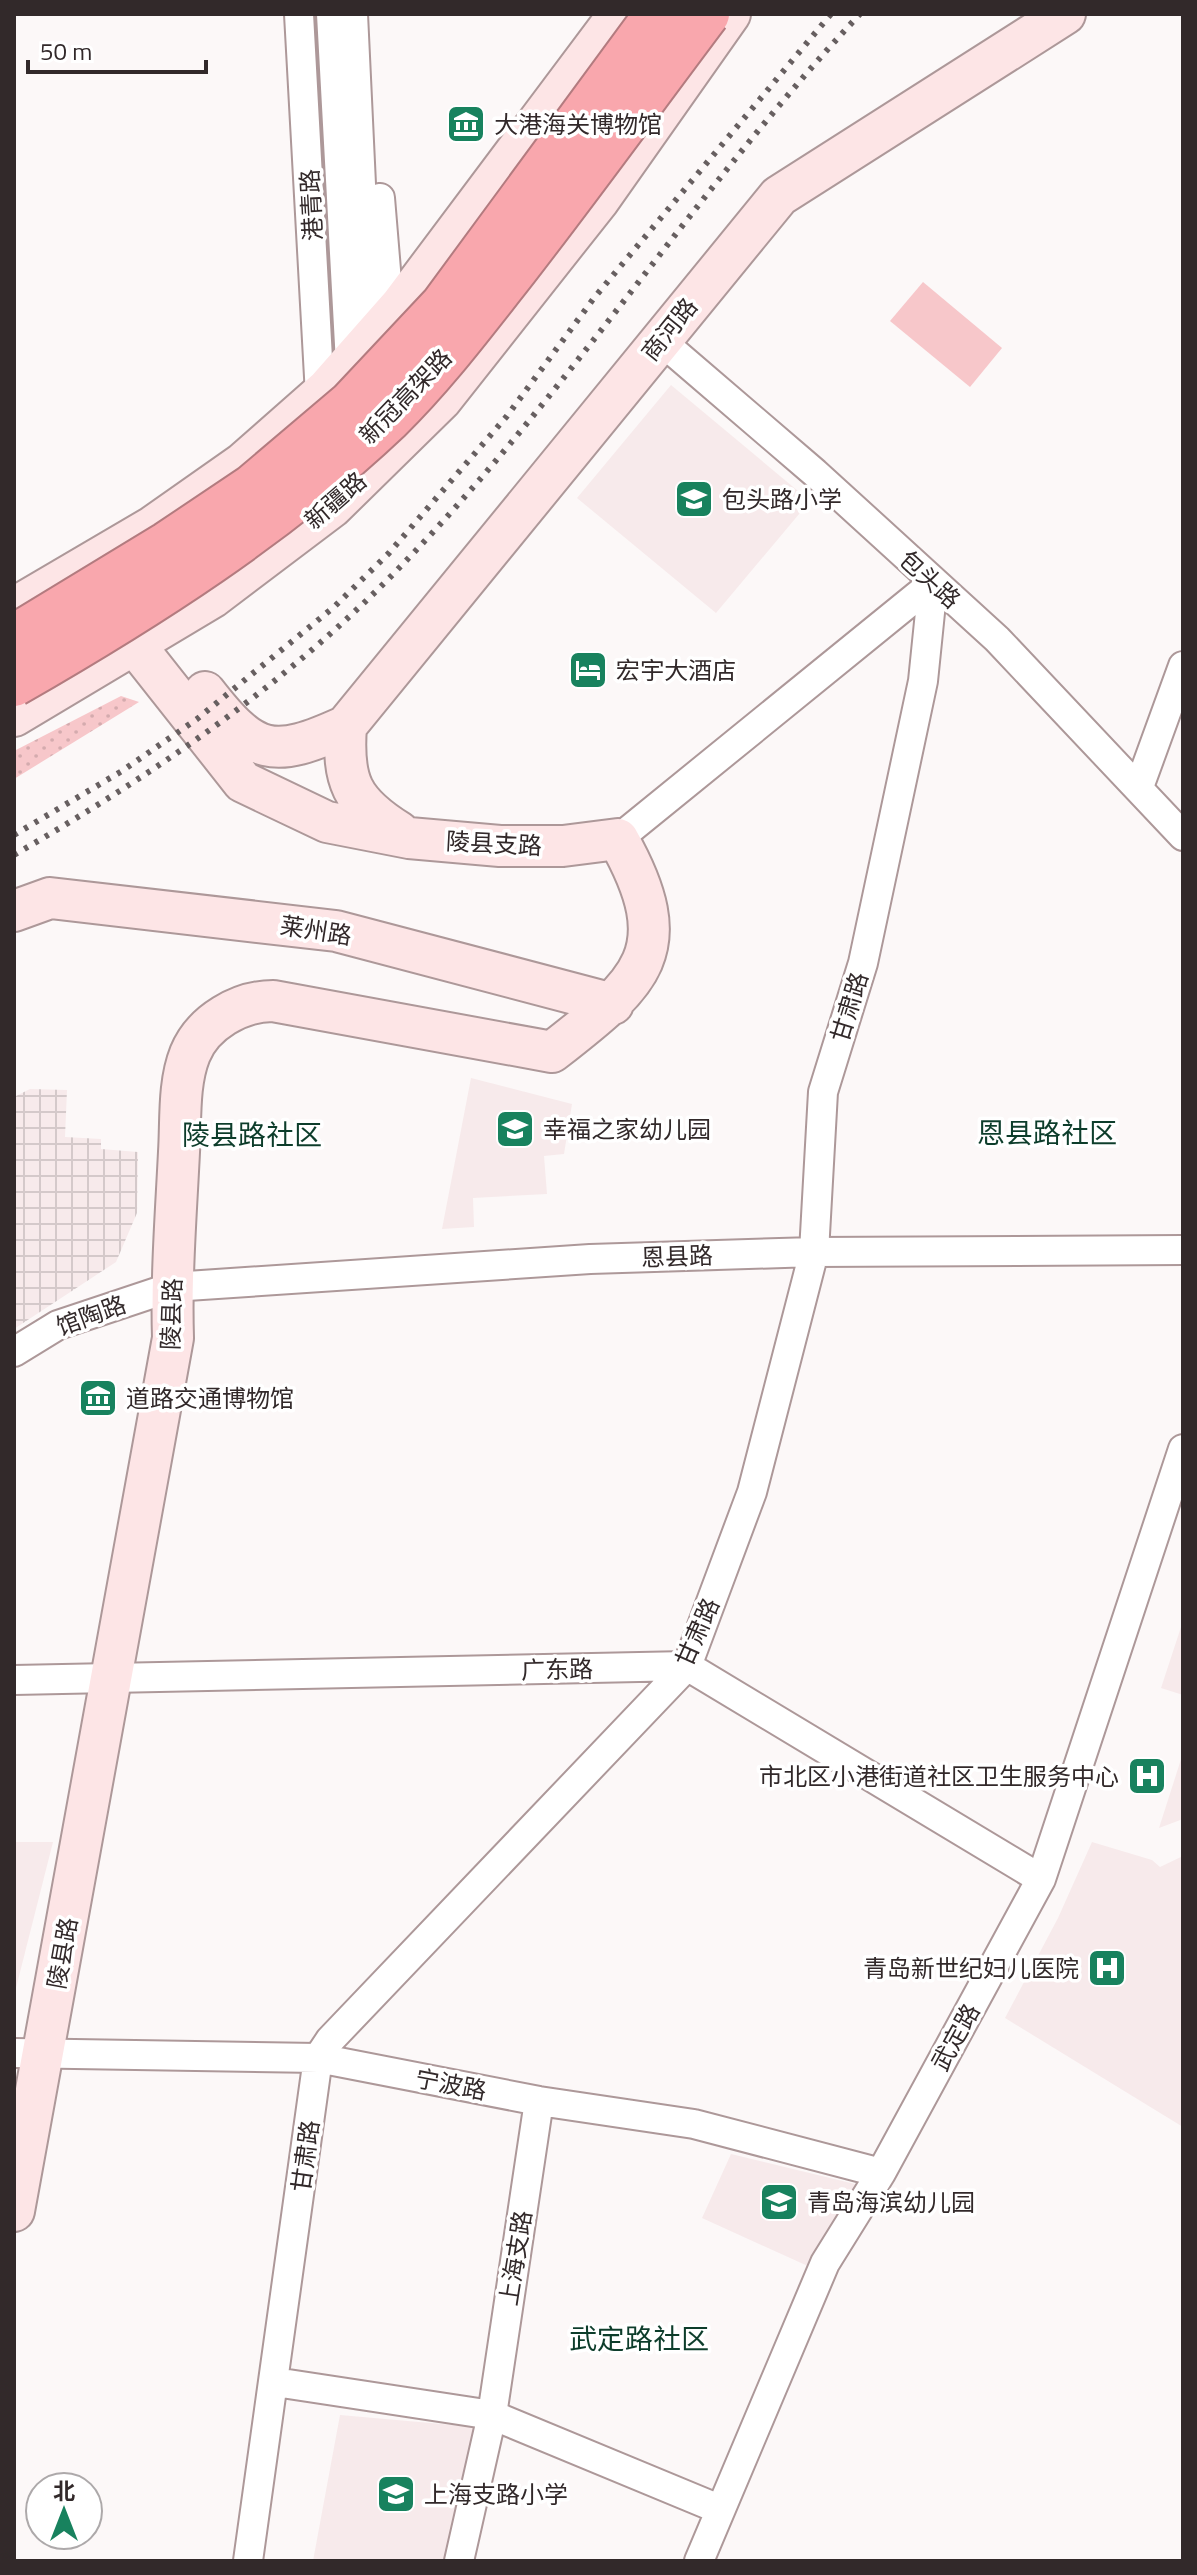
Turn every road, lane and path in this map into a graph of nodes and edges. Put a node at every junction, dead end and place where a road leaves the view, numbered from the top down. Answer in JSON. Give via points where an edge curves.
{"nodes":[{"id":1,"x":299,"y":14,"type":"edge"},
{"id":2,"x":331,"y":14,"type":"edge"},
{"id":3,"x":353,"y":14,"type":"edge"},
{"id":4,"x":366,"y":14,"type":"edge"},
{"id":5,"x":619,"y":14,"type":"edge"},
{"id":6,"x":657,"y":14,"type":"edge"},
{"id":7,"x":707,"y":14,"type":"edge"},
{"id":8,"x":730,"y":14,"type":"edge"},
{"id":9,"x":1065,"y":14,"type":"edge"},
{"id":10,"x":385,"y":322,"type":"junction"},
{"id":11,"x":660,"y":340,"type":"junction"},
{"id":12,"x":350,"y":363,"type":"junction"},
{"id":13,"x":320,"y":395,"type":"junction"},
{"id":14,"x":94,"y":561,"type":"junction"},
{"id":15,"x":933,"y":583,"type":"junction"},
{"id":16,"x":14,"y":608,"type":"edge"},
{"id":17,"x":14,"y":637,"type":"edge"},
{"id":18,"x":146,"y":638,"type":"junction"},
{"id":19,"x":1183,"y":666,"type":"edge"},
{"id":20,"x":14,"y":684,"type":"edge"},
{"id":21,"x":14,"y":716,"type":"edge"},
{"id":22,"x":346,"y":726,"type":"junction"},
{"id":23,"x":1139,"y":787,"type":"junction"},
{"id":24,"x":1183,"y":836,"type":"edge"},
{"id":25,"x":409,"y":838,"type":"junction"},
{"id":26,"x":618,"y":839,"type":"junction"},
{"id":27,"x":14,"y":911,"type":"edge"},
{"id":28,"x":613,"y":1004,"type":"junction"},
{"id":29,"x":1183,"y":1250,"type":"edge"},
{"id":30,"x":814,"y":1252,"type":"junction"},
{"id":31,"x":172,"y":1287,"type":"junction"},
{"id":32,"x":14,"y":1352,"type":"edge"},
{"id":33,"x":1183,"y":1449,"type":"edge"},
{"id":34,"x":687,"y":1666,"type":"junction"},
{"id":35,"x":112,"y":1679,"type":"junction"},
{"id":36,"x":14,"y":1680,"type":"edge"},
{"id":37,"x":1041,"y":1879,"type":"junction"},
{"id":38,"x":29,"y":2053,"type":"edge"},
{"id":39,"x":318,"y":2058,"type":"junction"},
{"id":40,"x":539,"y":2101,"type":"junction"},
{"id":41,"x":881,"y":2173,"type":"junction"},
{"id":42,"x":14,"y":2211,"type":"edge"},
{"id":43,"x":275,"y":2382,"type":"junction"},
{"id":44,"x":492,"y":2415,"type":"junction"},
{"id":45,"x":719,"y":2509,"type":"junction"},
{"id":46,"x":248,"y":2561,"type":"edge"},
{"id":47,"x":459,"y":2561,"type":"edge"},
{"id":48,"x":699,"y":2561,"type":"edge"}],
"edges":[{"from":1,"to":13,"type":"street","name":"港青路"},
{"from":2,"to":12,"type":"street"},
{"from":3,"to":10,"type":"street","via":[[367,312]]},
{"from":4,"to":10,"type":"street"},
{"from":5,"to":10,"type":"street"},
{"from":6,"to":17,"type":"highway","name":"新冠高架路","bridge":true,"via":[[443,305],[351,403],[252,487]]},
{"from":7,"to":20,"type":"highway","name":"新冠高架路","bridge":true,"via":[[545,232],[390,418],[265,524],[140,611]]},
{"from":8,"to":18,"type":"street","name":"新疆路","via":[[599,200],[441,400],[332,507],[213,597]]},
{"from":9,"to":11,"type":"street","name":"商河路","via":[[779,196]]},
{"from":10,"to":12,"type":"street"},
{"from":11,"to":15,"type":"street","name":"包头路"},
{"from":11,"to":22,"type":"street","name":"商河路"},
{"from":12,"to":13,"type":"street"},
{"from":13,"to":14,"type":"street","via":[[243,463]]},
{"from":14,"to":16,"type":"street"},
{"from":14,"to":18,"type":"street","name":"陵县支路"},
{"from":15,"to":23,"type":"street","name":"包头路","via":[[997,639]]},
{"from":15,"to":26,"type":"street"},
{"from":15,"to":30,"type":"street","name":"甘肃路","via":[[923,681],[863,963],[823,1092]]},
{"from":18,"to":21,"type":"street","name":"新疆路"},
{"from":18,"to":22,"type":"street","via":[[249,741],[281,747]]},
{"from":18,"to":25,"type":"street","name":"陵县支路","via":[[243,782],[327,822]]},
{"from":19,"to":23,"type":"street"},
{"from":22,"to":25,"type":"street","via":[[345,770],[352,790],[366,809]]},
{"from":23,"to":24,"type":"street","name":"包头路"},
{"from":25,"to":26,"type":"street","name":"陵县支路","via":[[500,846]]},
{"from":26,"to":28,"type":"street","name":"陵县路","via":[[639,876],[651,928],[639,970]]},
{"from":27,"to":28,"type":"street","name":"莱州路","via":[[50,898],[336,931]]},
{"from":28,"to":31,"type":"street","name":"陵县路","via":[[552,1052],[273,1001],[234,1009],[204,1032],[186,1066]]},
{"from":29,"to":30,"type":"street","name":"恩县路"},
{"from":30,"to":31,"type":"street","name":"恩县路","via":[[590,1259]]},
{"from":30,"to":34,"type":"street","name":"甘肃路","via":[[752,1492]]},
{"from":31,"to":32,"type":"street","name":"馆陶路","via":[[58,1325]]},
{"from":31,"to":35,"type":"street","name":"陵县路","via":[[173,1338]]},
{"from":33,"to":37,"type":"street","name":"武定路"},
{"from":34,"to":35,"type":"street","name":"广东路"},
{"from":34,"to":37,"type":"street"},
{"from":34,"to":39,"type":"street","name":"甘肃路"},
{"from":35,"to":36,"type":"street","name":"广东路"},
{"from":35,"to":38,"type":"street","name":"陵县路"},
{"from":37,"to":41,"type":"street","name":"武定路"},
{"from":38,"to":39,"type":"street","name":"宁波路"},
{"from":38,"to":42,"type":"street","name":"陵县路"},
{"from":39,"to":40,"type":"street","name":"宁波路"},
{"from":39,"to":43,"type":"street","name":"甘肃路"},
{"from":40,"to":41,"type":"street","name":"宁波路","via":[[694,2124]]},
{"from":40,"to":44,"type":"street","name":"上海支路"},
{"from":41,"to":45,"type":"street","name":"武定路","via":[[825,2263]]},
{"from":43,"to":44,"type":"street"},
{"from":43,"to":46,"type":"street","name":"甘肃路"},
{"from":44,"to":45,"type":"street"},
{"from":44,"to":47,"type":"street","name":"上海支路"},
{"from":45,"to":48,"type":"street","name":"武定路"}]}
